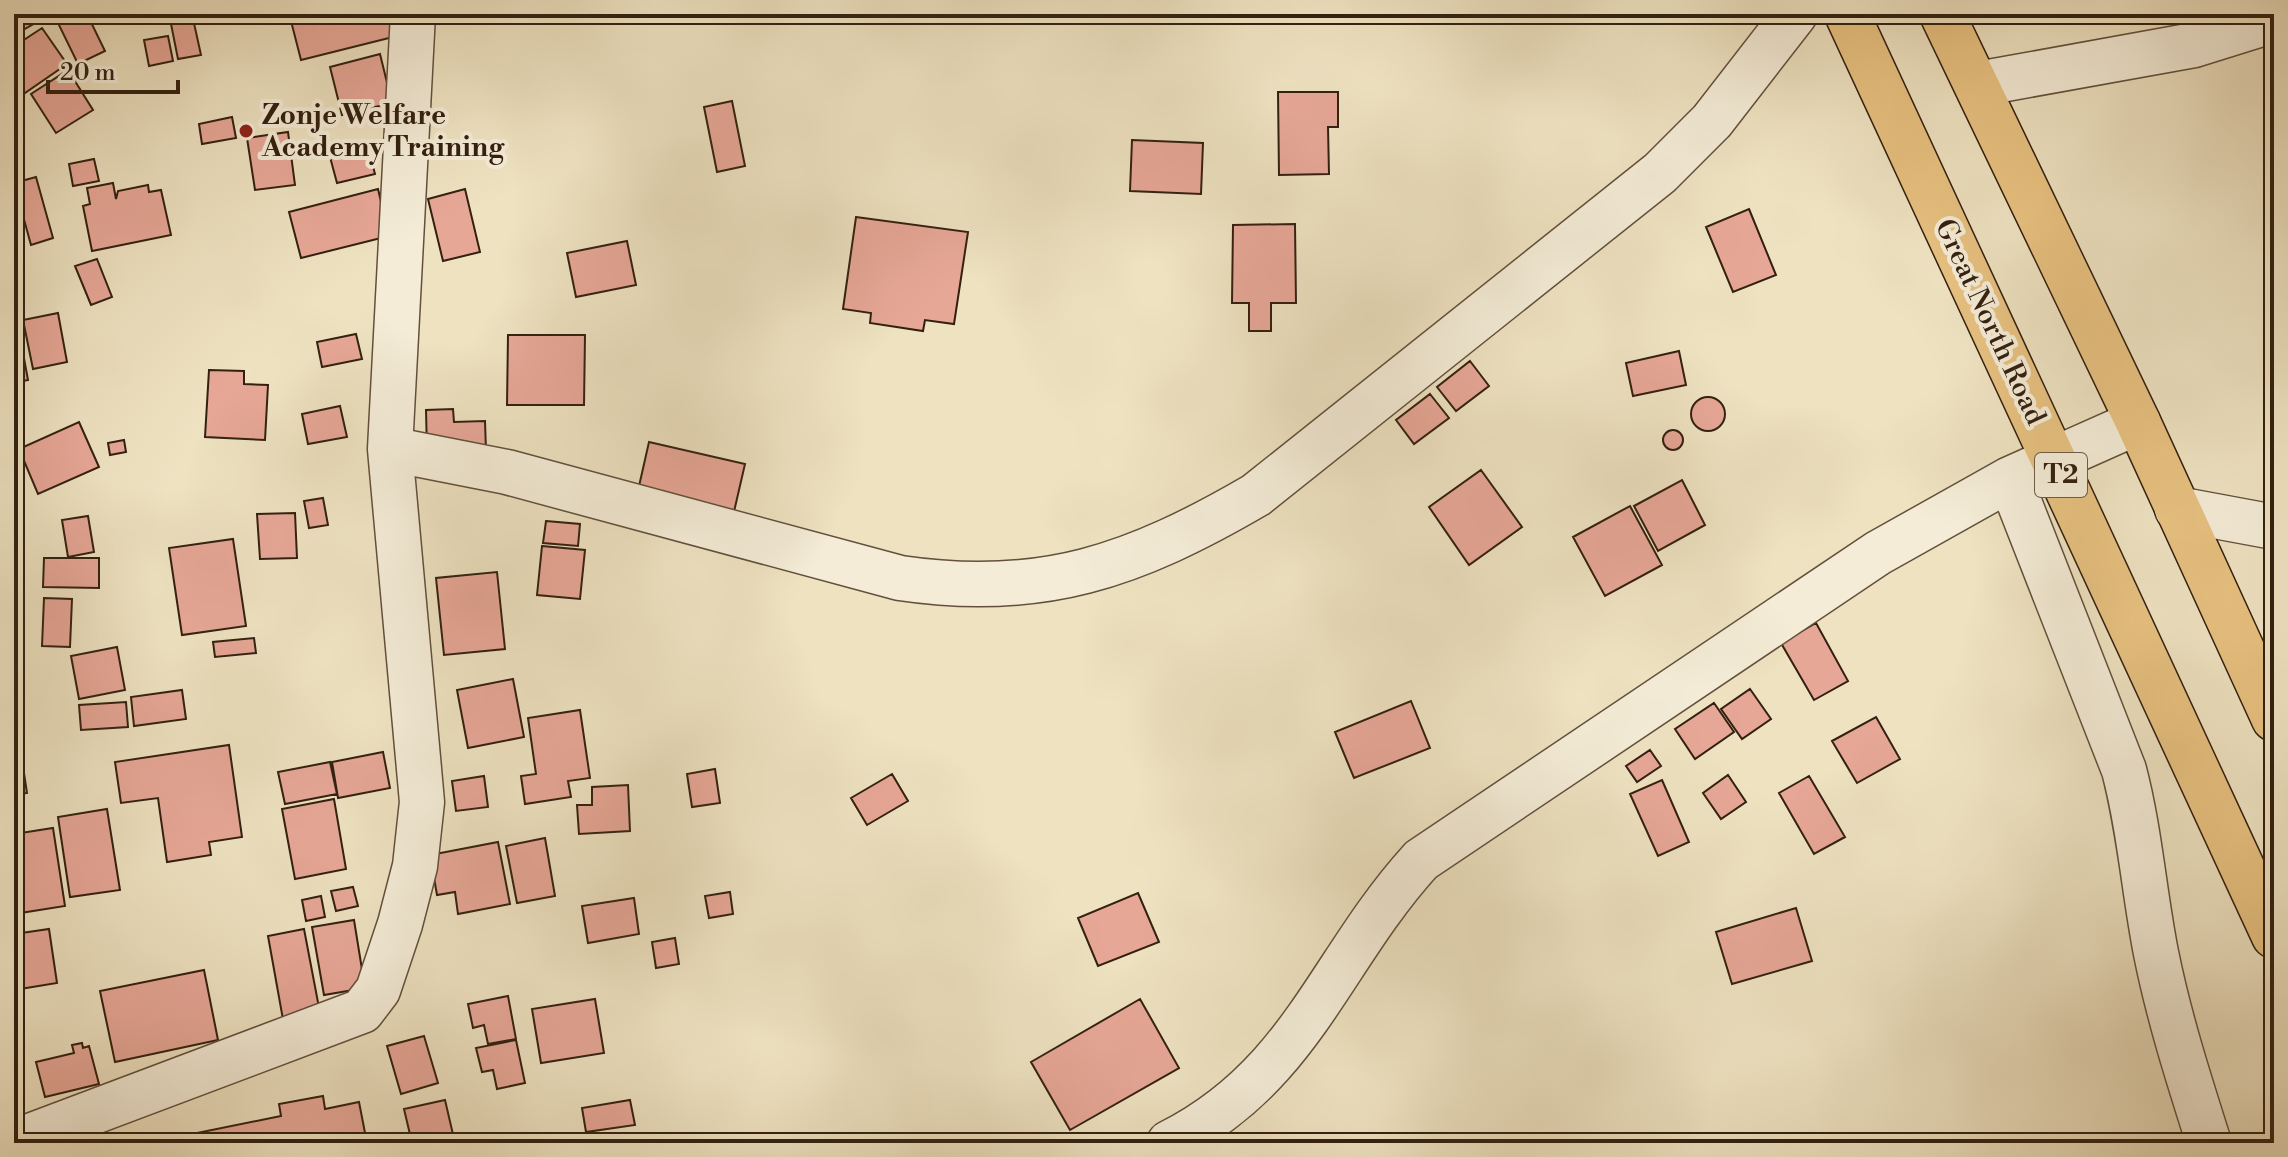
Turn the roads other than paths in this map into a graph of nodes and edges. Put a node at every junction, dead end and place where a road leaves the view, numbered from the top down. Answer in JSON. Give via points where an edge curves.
{"nodes":[{"id":1,"x":413,"y":14,"type":"edge"},
{"id":2,"x":1795,"y":14,"type":"edge"},
{"id":3,"x":1847,"y":14,"type":"edge"},
{"id":4,"x":1942,"y":14,"type":"edge"},
{"id":5,"x":2274,"y":20,"type":"edge"},
{"id":6,"x":1978,"y":84,"type":"junction"},
{"id":7,"x":2138,"y":422,"type":"junction"},
{"id":8,"x":390,"y":449,"type":"junction"},
{"id":9,"x":2053,"y":458,"type":"junction"},
{"id":10,"x":2010,"y":479,"type":"junction"},
{"id":11,"x":2177,"y":509,"type":"junction"},
{"id":12,"x":2274,"y":527,"type":"edge"},
{"id":13,"x":2274,"y":719,"type":"edge"},
{"id":14,"x":2274,"y":936,"type":"edge"},
{"id":15,"x":14,"y":1142,"type":"edge"},
{"id":16,"x":1169,"y":1143,"type":"edge"},
{"id":17,"x":2209,"y":1143,"type":"edge"}],
"edges":[{"from":1,"to":8,"type":"street"},
{"from":2,"to":8,"type":"street","via":[[1712,121],[1660,173],[1256,495],[1149,551],[1084,572],[1018,585],[958,586],[900,578],[507,472]]},
{"from":3,"to":9,"type":"highway","name":"Great North Road","number":"T2"},
{"from":4,"to":6,"type":"highway"},
{"from":5,"to":6,"type":"street","via":[[2194,45]]},
{"from":6,"to":7,"type":"highway"},
{"from":7,"to":9,"type":"street"},
{"from":7,"to":11,"type":"highway"},
{"from":8,"to":15,"type":"street","via":[[422,802],[415,866],[378,990],[362,1011]]},
{"from":9,"to":10,"type":"street"},
{"from":9,"to":14,"type":"highway","name":"Great North Road","number":"T2"},
{"from":10,"to":16,"type":"street","via":[[1878,553],[1421,860],[1396,888],[1292,1044],[1251,1089]]},
{"from":10,"to":17,"type":"street","via":[[2124,770],[2171,1020]]},
{"from":11,"to":12,"type":"street"},
{"from":11,"to":13,"type":"highway"}]}
